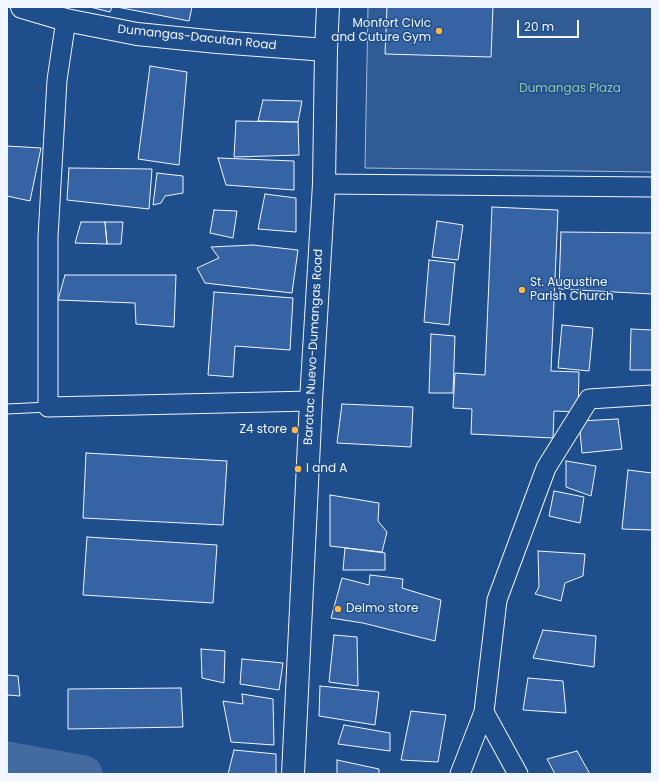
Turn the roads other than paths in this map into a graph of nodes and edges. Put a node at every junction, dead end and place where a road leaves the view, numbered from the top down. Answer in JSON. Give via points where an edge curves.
{"nodes":[{"id":1,"x":22,"y":7,"type":"edge"},
{"id":2,"x":328,"y":7,"type":"edge"},
{"id":3,"x":66,"y":20,"type":"junction"},
{"id":4,"x":326,"y":50,"type":"junction"},
{"id":5,"x":324,"y":184,"type":"junction"},
{"id":6,"x":652,"y":187,"type":"edge"},
{"id":7,"x":652,"y":395,"type":"edge"},
{"id":8,"x":311,"y":401,"type":"junction"},
{"id":9,"x":48,"y":407,"type":"junction"},
{"id":10,"x":7,"y":409,"type":"edge"},
{"id":11,"x":484,"y":712,"type":"junction"},
{"id":12,"x":293,"y":774,"type":"edge"},
{"id":13,"x":460,"y":774,"type":"edge"},
{"id":14,"x":518,"y":774,"type":"edge"}],
"edges":[{"from":1,"to":3,"type":"street","name":"Dumangas-Dacutan Road"},
{"from":2,"to":4,"type":"street","name":"Barotac Nuevo-Dumangas Road"},
{"from":3,"to":4,"type":"street","name":"Dumangas-Dacutan Road","via":[[137,34]]},
{"from":3,"to":9,"type":"street","via":[[57,80],[48,237]]},
{"from":4,"to":5,"type":"street","name":"Barotac Nuevo-Dumangas Road"},
{"from":5,"to":6,"type":"street"},
{"from":5,"to":8,"type":"street","name":"Barotac Nuevo-Dumangas Road"},
{"from":7,"to":11,"type":"street","via":[[589,399],[546,468],[497,600]]},
{"from":8,"to":9,"type":"street"},
{"from":8,"to":12,"type":"street","name":"Barotac Nuevo-Dumangas Road"},
{"from":9,"to":10,"type":"lane"},
{"from":11,"to":13,"type":"street"},
{"from":11,"to":14,"type":"street"}]}
